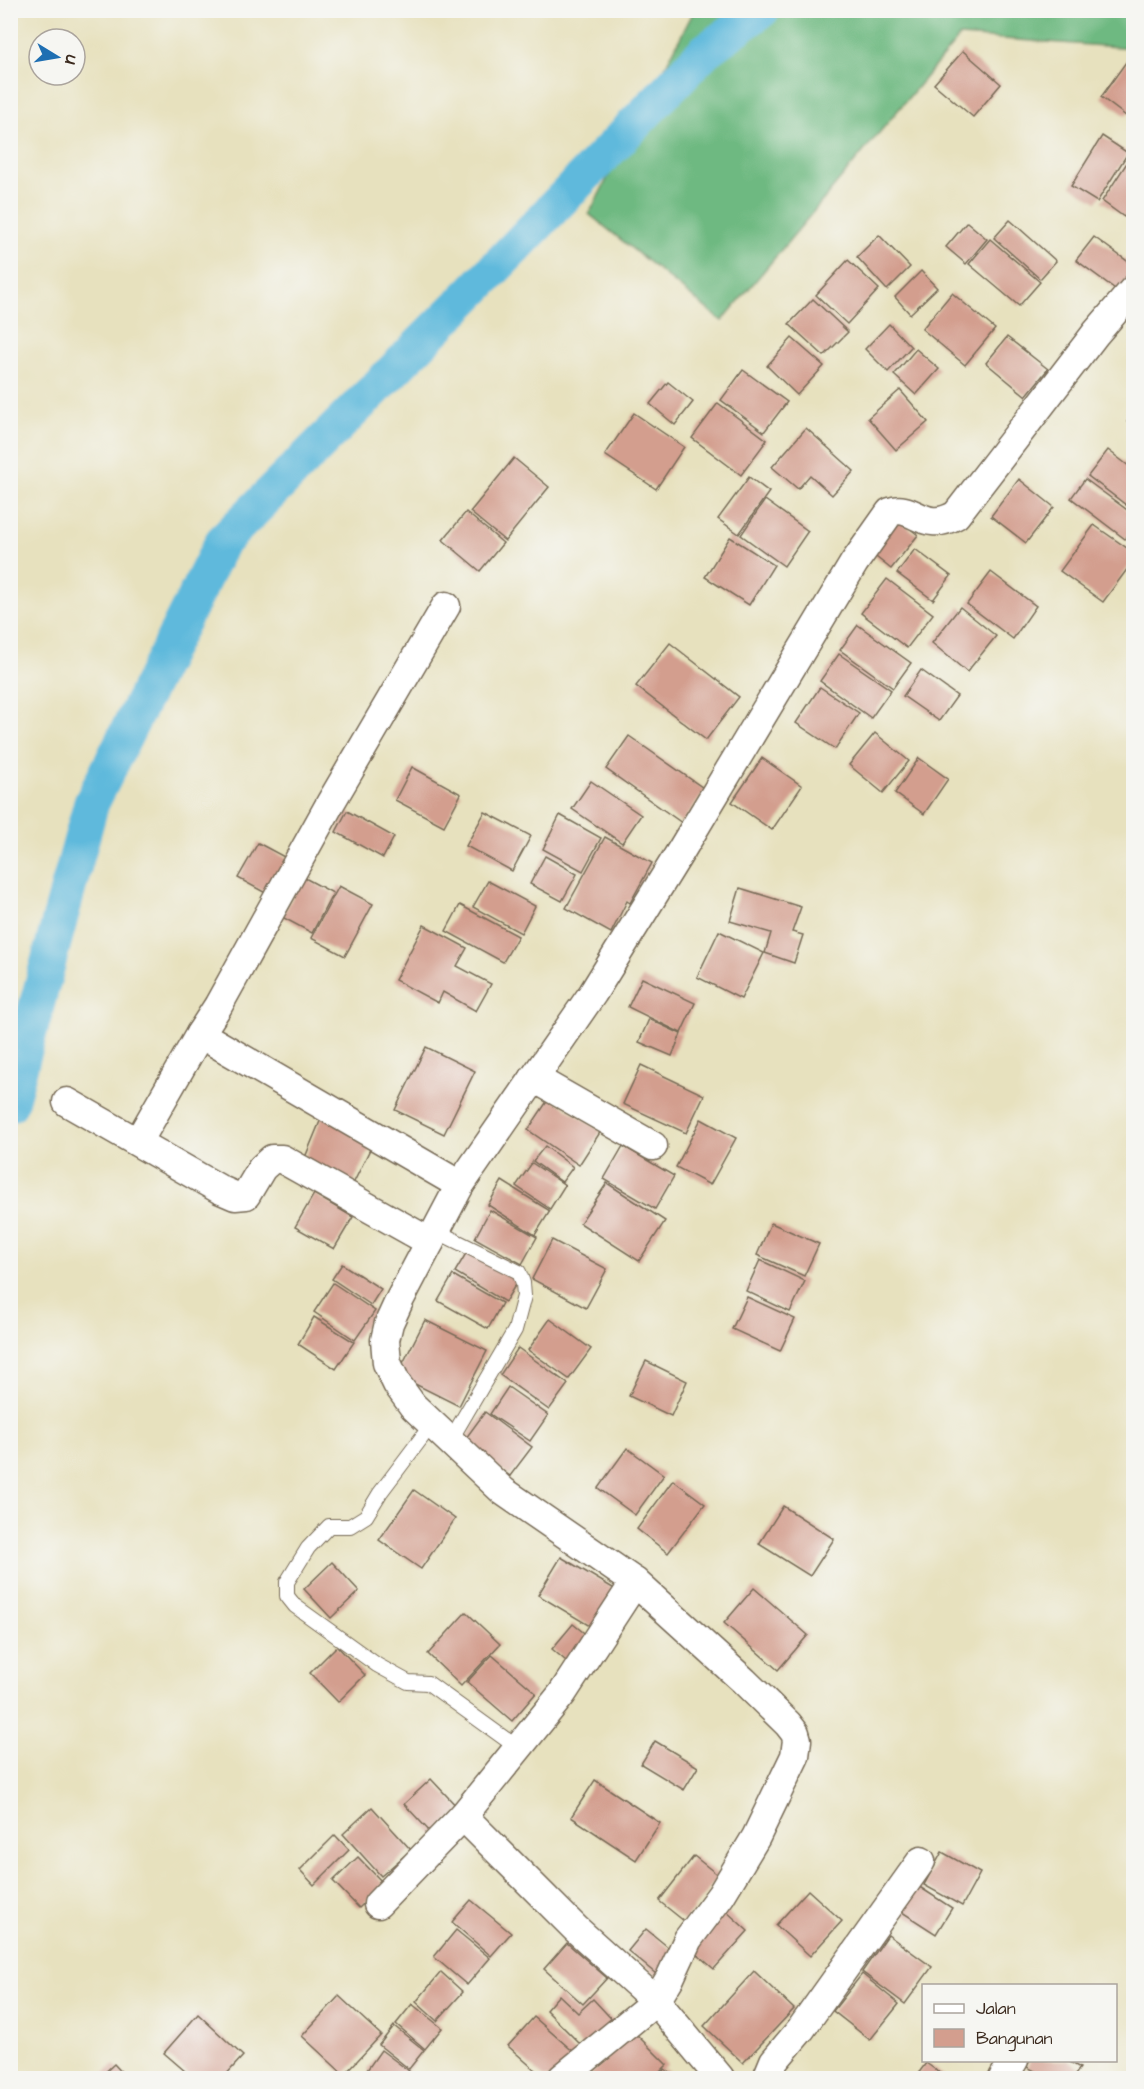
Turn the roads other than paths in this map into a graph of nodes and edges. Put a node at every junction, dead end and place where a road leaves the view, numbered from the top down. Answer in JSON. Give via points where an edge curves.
{"nodes":[{"id":1,"x":1134,"y":289,"type":"edge"},
{"id":2,"x":446,"y":606,"type":"dead end"},
{"id":3,"x":200,"y":1034,"type":"junction"},
{"id":4,"x":534,"y":1078,"type":"junction"},
{"id":5,"x":67,"y":1101,"type":"dead end"},
{"id":6,"x":138,"y":1142,"type":"junction"},
{"id":7,"x":653,"y":1146,"type":"dead end"},
{"id":8,"x":460,"y":1185,"type":"junction"},
{"id":9,"x":433,"y":1237,"type":"junction"},
{"id":10,"x":441,"y":1432,"type":"junction"},
{"id":11,"x":635,"y":1582,"type":"junction"},
{"id":12,"x":518,"y":1748,"type":"junction"},
{"id":13,"x":463,"y":1816,"type":"junction"},
{"id":14,"x":921,"y":1861,"type":"dead end"},
{"id":15,"x":378,"y":1904,"type":"dead end"},
{"id":16,"x":656,"y":2001,"type":"junction"},
{"id":17,"x":1013,"y":2062,"type":"edge"},
{"id":18,"x":562,"y":2079,"type":"edge"},
{"id":19,"x":720,"y":2079,"type":"edge"},
{"id":20,"x":767,"y":2079,"type":"edge"},
{"id":21,"x":1003,"y":2079,"type":"edge"}],
"edges":[{"from":1,"to":4,"type":"street","via":[[956,515],[933,522],[904,511],[890,512],[854,563],[599,983]]},
{"from":2,"to":3,"type":"street"},
{"from":3,"to":6,"type":"street"},
{"from":3,"to":8,"type":"street"},
{"from":4,"to":7,"type":"street"},
{"from":4,"to":8,"type":"street"},
{"from":5,"to":6,"type":"street"},
{"from":6,"to":9,"type":"street","via":[[235,1196],[246,1195],[272,1159],[282,1159]]},
{"from":8,"to":9,"type":"street"},
{"from":9,"to":10,"type":"street","via":[[400,1299],[385,1340],[387,1363],[397,1384]]},
{"from":9,"to":10,"type":"lane","via":[[519,1272],[524,1296],[515,1330]]},
{"from":10,"to":11,"type":"street","via":[[503,1491]]},
{"from":10,"to":12,"type":"lane","via":[[380,1493],[366,1516],[350,1526],[330,1526],[308,1548],[287,1582],[287,1596],[295,1606],[377,1665],[408,1682],[428,1683]]},
{"from":11,"to":12,"type":"street","via":[[562,1694]]},
{"from":11,"to":16,"type":"street","via":[[788,1724],[797,1740],[790,1769],[756,1837],[688,1940]]},
{"from":12,"to":13,"type":"street"},
{"from":13,"to":15,"type":"street"},
{"from":13,"to":16,"type":"street","via":[[576,1929]]},
{"from":14,"to":20,"type":"street","via":[[774,2061]]},
{"from":16,"to":18,"type":"street"},
{"from":16,"to":19,"type":"street"},
{"from":17,"to":21,"type":"street"}]}
